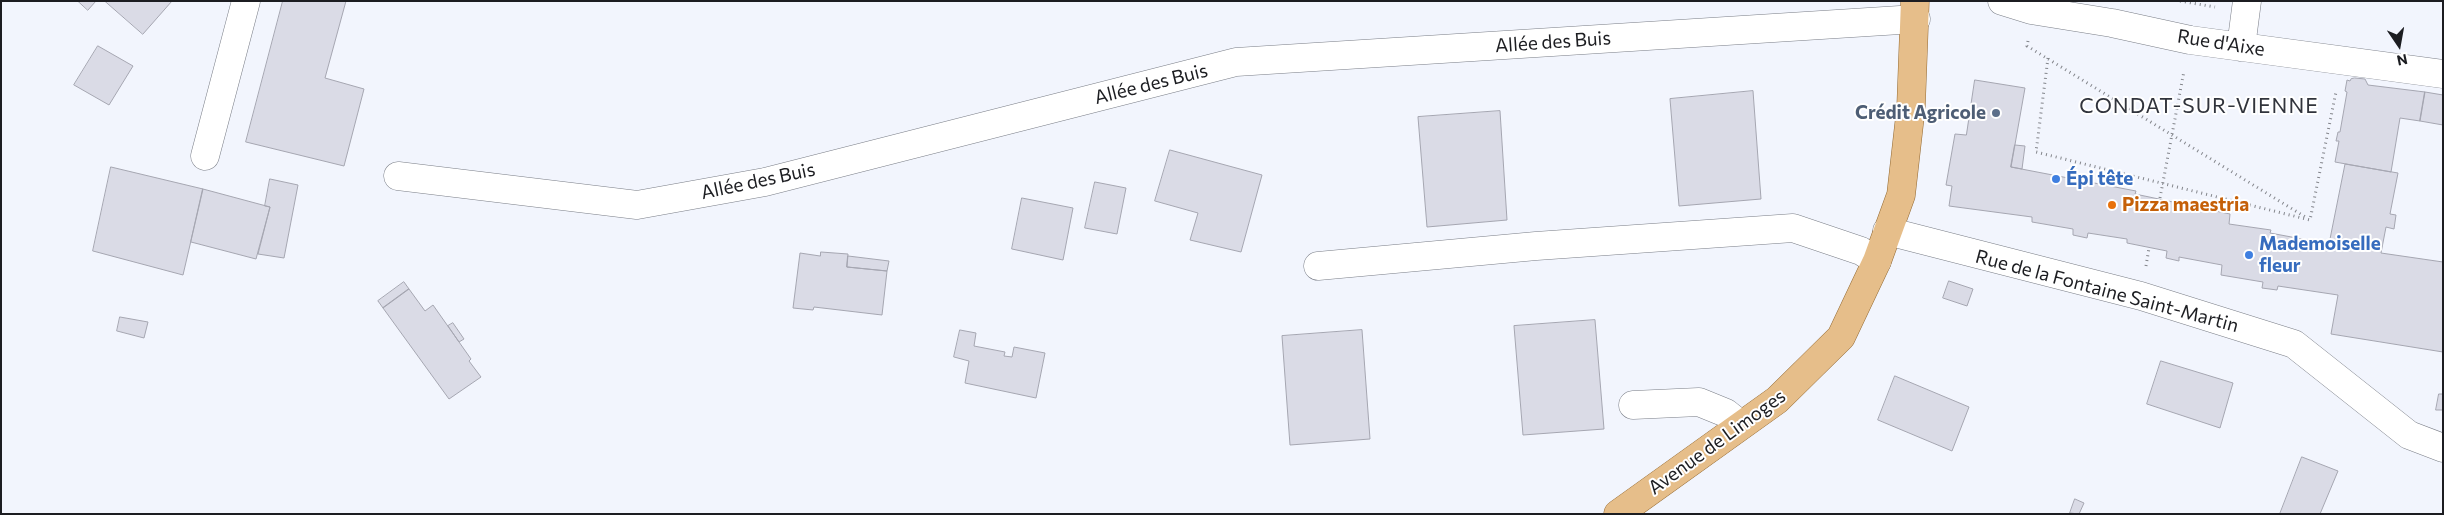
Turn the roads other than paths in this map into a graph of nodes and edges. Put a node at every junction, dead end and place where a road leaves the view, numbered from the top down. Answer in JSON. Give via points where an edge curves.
{"nodes":[{"id":1,"x":246,"y":1,"type":"edge"},
{"id":2,"x":2002,"y":1,"type":"edge"},
{"id":3,"x":2247,"y":1,"type":"edge"},
{"id":4,"x":1916,"y":10,"type":"edge"},
{"id":5,"x":2241,"y":47,"type":"junction"},
{"id":6,"x":2443,"y":74,"type":"edge"},
{"id":7,"x":204,"y":156,"type":"dead end"},
{"id":8,"x":398,"y":176,"type":"dead end"},
{"id":9,"x":1888,"y":231,"type":"junction"},
{"id":10,"x":1877,"y":261,"type":"junction"},
{"id":11,"x":1318,"y":266,"type":"dead end"},
{"id":12,"x":1633,"y":405,"type":"dead end"},
{"id":13,"x":1741,"y":425,"type":"junction"},
{"id":14,"x":2443,"y":448,"type":"edge"},
{"id":15,"x":1618,"y":514,"type":"edge"}],
"edges":[{"from":1,"to":7,"type":"street"},
{"from":2,"to":5,"type":"street","name":"Rue d'Aixe","via":[[2031,10]]},
{"from":3,"to":5,"type":"street"},
{"from":4,"to":8,"type":"street","name":"Allée des Buis","via":[[1236,62],[765,182],[637,205]]},
{"from":4,"to":9,"type":"main road","name":"Avenue de Limoges","via":[[1911,106],[1901,196]]},
{"from":5,"to":6,"type":"street","name":"Rue d'Aixe"},
{"from":9,"to":10,"type":"main road","name":"Avenue de Limoges"},
{"from":9,"to":14,"type":"street","name":"Rue de la Fontaine Saint-Martin","via":[[2142,296],[2294,344],[2409,435]]},
{"from":10,"to":11,"type":"street","via":[[1861,251],[1794,228],[1536,246]]},
{"from":10,"to":13,"type":"main road","name":"Avenue de Limoges","via":[[1841,338],[1778,400]]},
{"from":12,"to":13,"type":"street","via":[[1699,402],[1726,413]]},
{"from":13,"to":15,"type":"main road","name":"Avenue de Limoges"}]}
